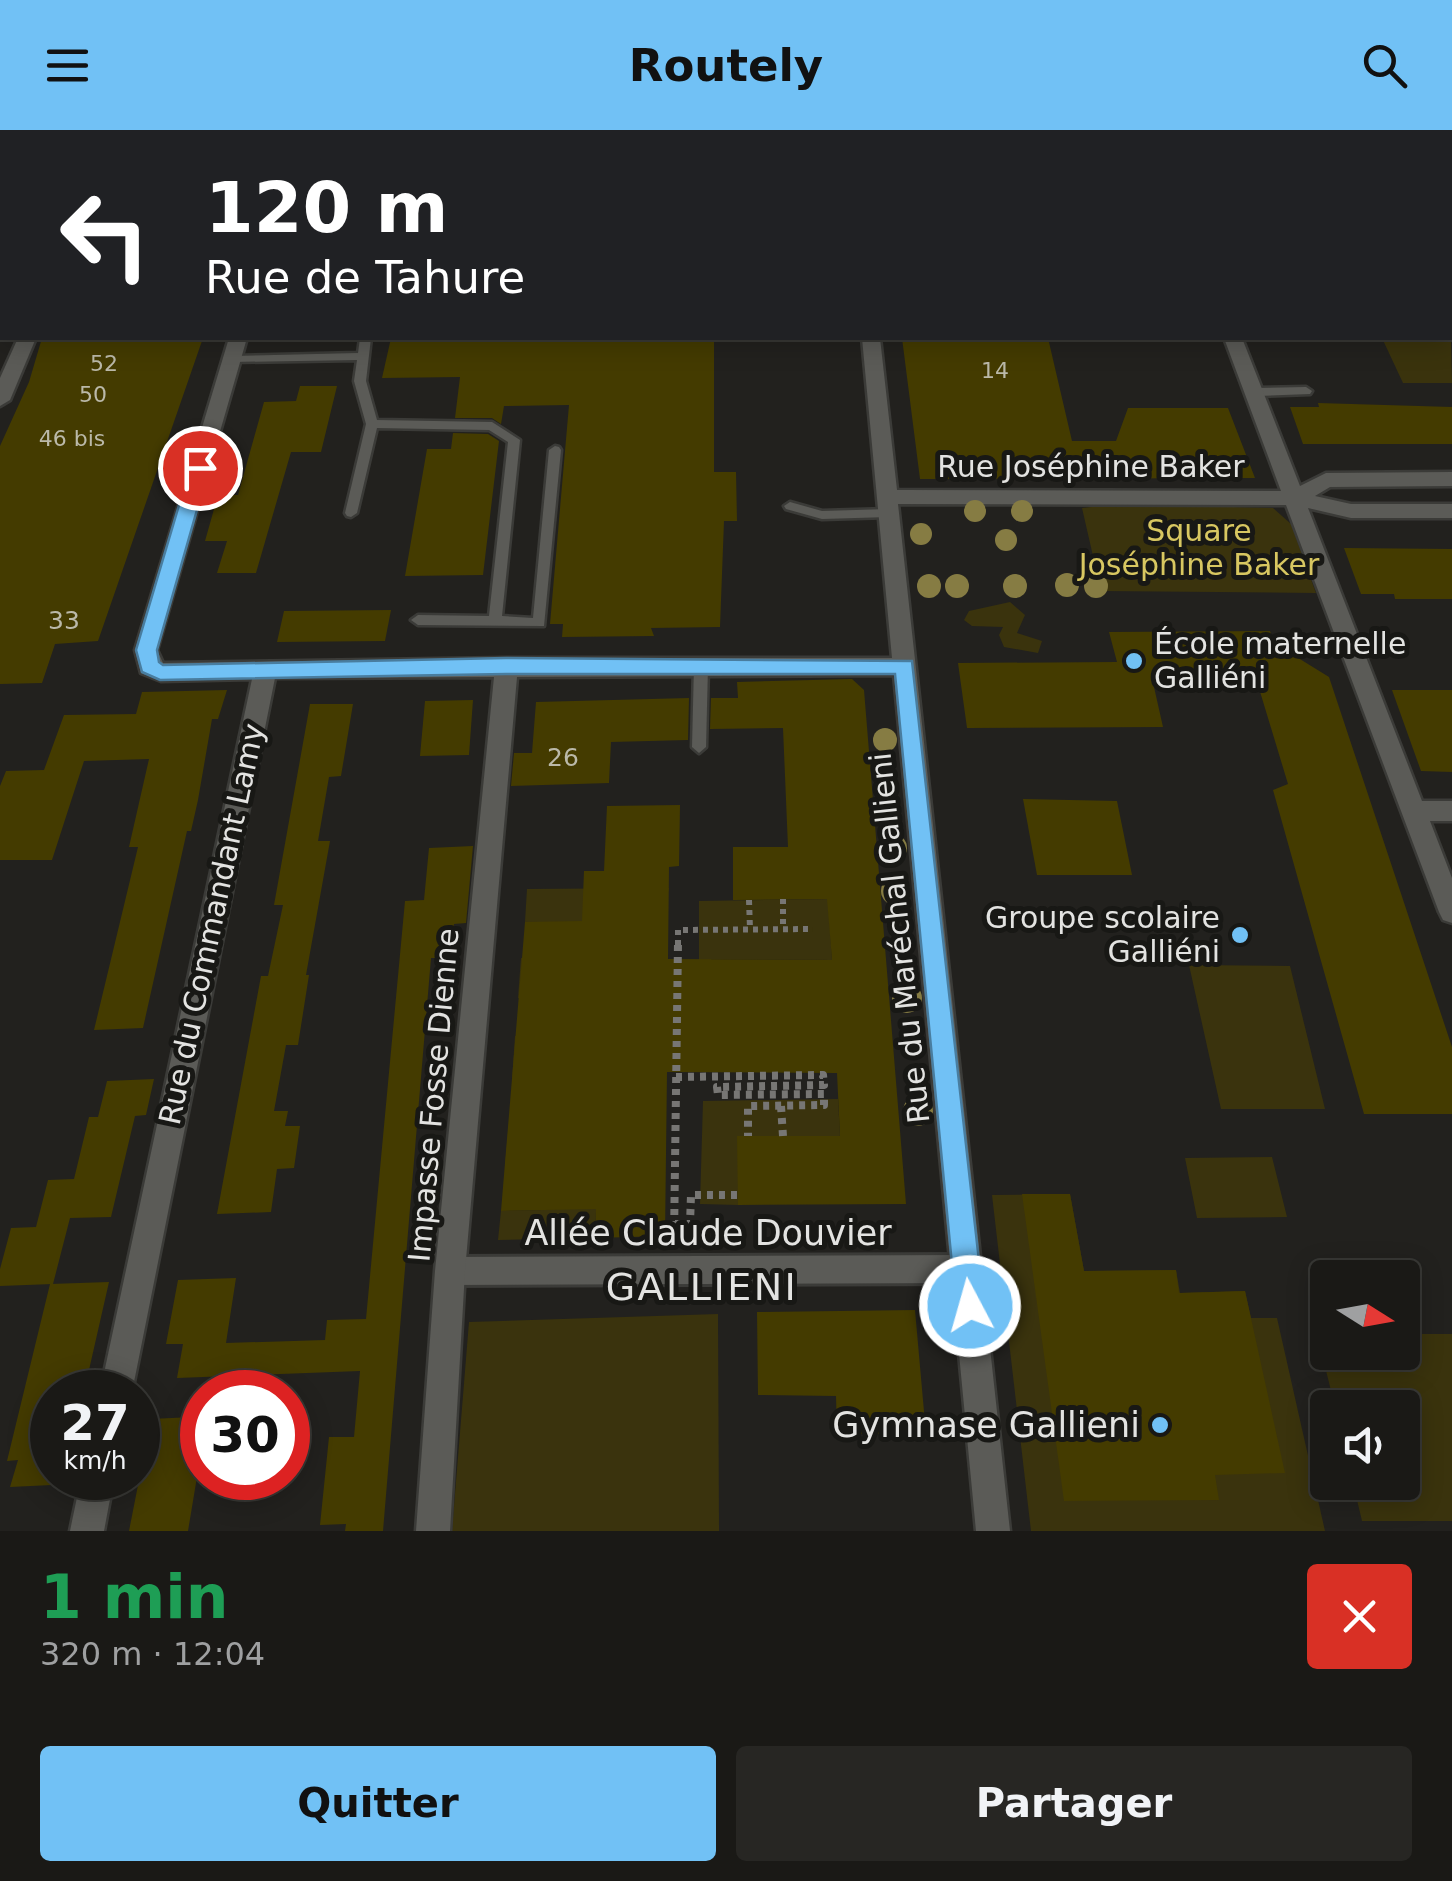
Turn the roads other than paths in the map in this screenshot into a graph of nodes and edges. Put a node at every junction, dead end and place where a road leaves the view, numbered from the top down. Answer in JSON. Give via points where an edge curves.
{"nodes":[{"id":1,"x":25,"y":340,"type":"edge"},
{"id":2,"x":364,"y":340,"type":"edge"},
{"id":3,"x":870,"y":340,"type":"edge"},
{"id":4,"x":1234,"y":340,"type":"edge"},
{"id":5,"x":235,"y":348,"type":"edge"},
{"id":6,"x":360,"y":356,"type":"junction"},
{"id":7,"x":1306,"y":391,"type":"dead end"},
{"id":8,"x":1256,"y":392,"type":"junction"},
{"id":9,"x":0,"y":400,"type":"edge"},
{"id":10,"x":372,"y":424,"type":"junction"},
{"id":11,"x":555,"y":450,"type":"dead end"},
{"id":12,"x":1452,"y":479,"type":"edge"},
{"id":13,"x":1295,"y":498,"type":"junction"},
{"id":14,"x":888,"y":505,"type":"junction"},
{"id":15,"x":790,"y":506,"type":"dead end"},
{"id":16,"x":1452,"y":511,"type":"edge"},
{"id":17,"x":351,"y":512,"type":"dead end"},
{"id":18,"x":418,"y":620,"type":"dead end"},
{"id":19,"x":495,"y":620,"type":"junction"},
{"id":20,"x":506,"y":666,"type":"junction"},
{"id":21,"x":701,"y":666,"type":"junction"},
{"id":22,"x":904,"y":666,"type":"junction"},
{"id":23,"x":265,"y":670,"type":"junction"},
{"id":24,"x":699,"y":747,"type":"dead end"},
{"id":25,"x":1416,"y":811,"type":"junction"},
{"id":26,"x":1452,"y":811,"type":"edge"},
{"id":27,"x":1452,"y":912,"type":"edge"},
{"id":28,"x":966,"y":1269,"type":"junction"},
{"id":29,"x":450,"y":1271,"type":"junction"},
{"id":30,"x":121,"y":1370,"type":"edge"},
{"id":31,"x":93,"y":1500,"type":"edge"},
{"id":32,"x":87,"y":1531,"type":"edge"},
{"id":33,"x":433,"y":1531,"type":"edge"},
{"id":34,"x":994,"y":1531,"type":"edge"}],
"edges":[{"from":1,"to":9,"type":"street"},
{"from":2,"to":6,"type":"lane"},
{"from":3,"to":14,"type":"street","name":"Rue du Maréchal Gallieni"},
{"from":4,"to":8,"type":"street"},
{"from":5,"to":6,"type":"lane"},
{"from":5,"to":23,"type":"street","via":[[146,650],[149,667],[160,672]]},
{"from":6,"to":10,"type":"lane"},
{"from":7,"to":8,"type":"lane"},
{"from":8,"to":13,"type":"street"},
{"from":10,"to":17,"type":"lane"},
{"from":10,"to":19,"type":"lane","via":[[492,426],[514,440]]},
{"from":11,"to":19,"type":"lane","via":[[539,622]]},
{"from":12,"to":13,"type":"street","name":"Rue Joséphine Baker","via":[[1326,480]]},
{"from":13,"to":14,"type":"street","name":"Rue Joséphine Baker"},
{"from":13,"to":16,"type":"street","name":"Rue Joséphine Baker","via":[[1351,511]]},
{"from":13,"to":25,"type":"street"},
{"from":14,"to":15,"type":"lane","via":[[822,516]]},
{"from":14,"to":22,"type":"street","name":"Rue du Maréchal Gallieni"},
{"from":18,"to":19,"type":"lane"},
{"from":20,"to":21,"type":"street"},
{"from":20,"to":23,"type":"street"},
{"from":20,"to":29,"type":"street","name":"Impasse Fosse Dienne"},
{"from":21,"to":22,"type":"street"},
{"from":21,"to":24,"type":"lane"},
{"from":22,"to":28,"type":"street","name":"Rue du Maréchal Gallieni"},
{"from":23,"to":30,"type":"street","name":"Rue du Commandant Lamy"},
{"from":25,"to":26,"type":"street"},
{"from":25,"to":27,"type":"street"},
{"from":28,"to":29,"type":"street","name":"Allée Claude Douvier"},
{"from":28,"to":34,"type":"street","name":"Rue du Maréchal Gallieni"},
{"from":29,"to":33,"type":"street","name":"Impasse Fosse Dienne"},
{"from":31,"to":32,"type":"street"}]}
